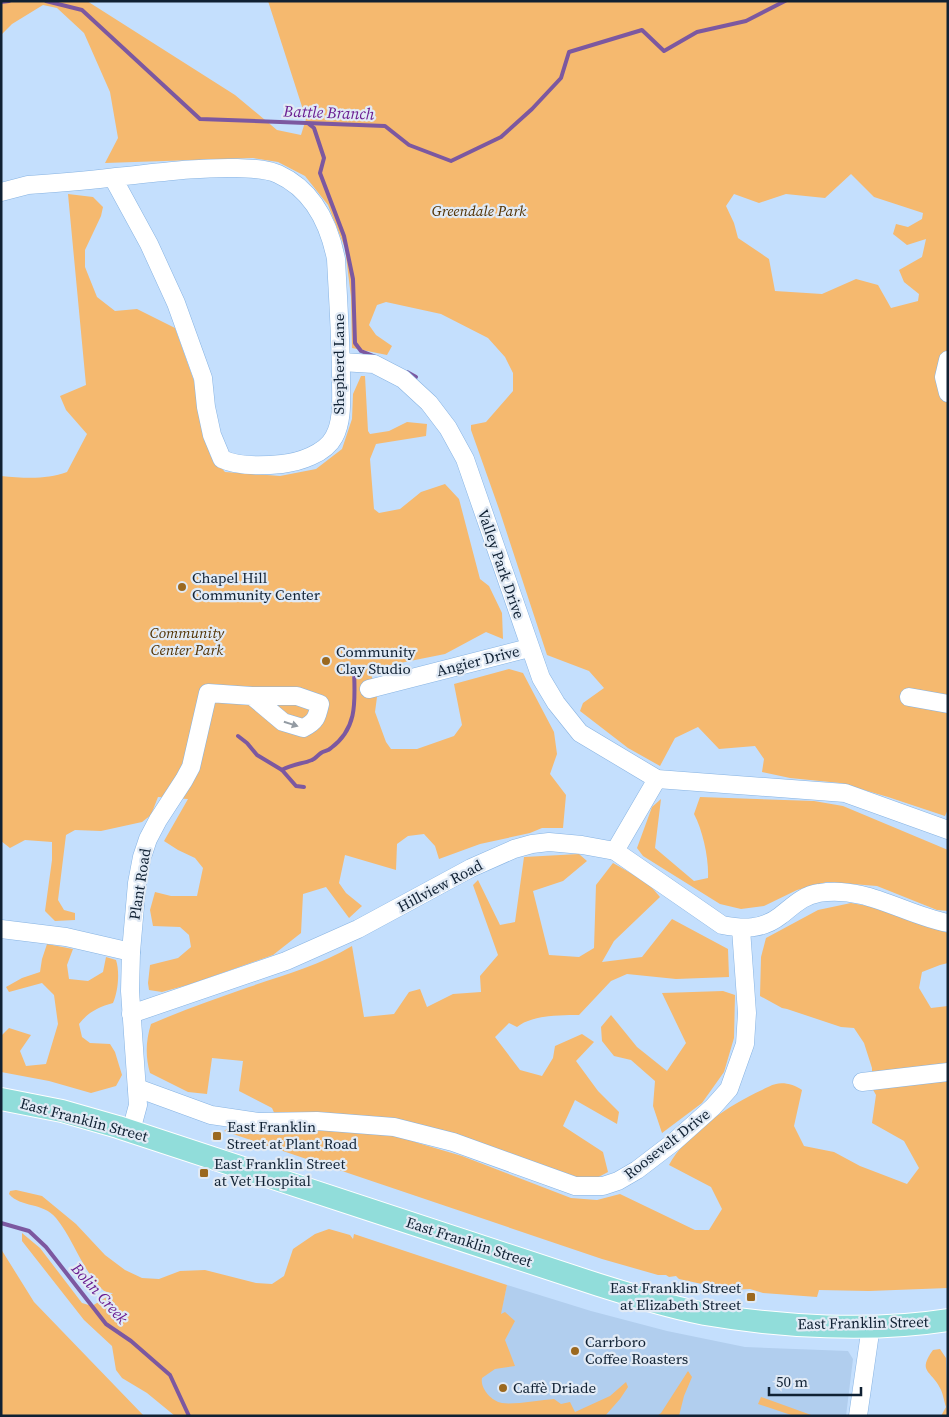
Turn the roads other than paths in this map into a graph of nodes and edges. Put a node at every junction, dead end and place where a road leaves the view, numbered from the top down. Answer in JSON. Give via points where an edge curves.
{"nodes":[{"id":1,"x":113,"y":178,"type":"junction"},
{"id":2,"x":1,"y":192,"type":"edge"},
{"id":3,"x":948,"y":360,"type":"edge"},
{"id":4,"x":341,"y":362,"type":"junction"},
{"id":5,"x":948,"y":393,"type":"edge"},
{"id":6,"x":529,"y":648,"type":"junction"},
{"id":7,"x":370,"y":689,"type":"dead end"},
{"id":8,"x":252,"y":696,"type":"dead end"},
{"id":9,"x":909,"y":697,"type":"dead end"},
{"id":10,"x":948,"y":704,"type":"edge"},
{"id":11,"x":657,"y":779,"type":"junction"},
{"id":12,"x":948,"y":830,"type":"edge"},
{"id":13,"x":615,"y":851,"type":"junction"},
{"id":14,"x":948,"y":924,"type":"edge"},
{"id":15,"x":1,"y":929,"type":"edge"},
{"id":16,"x":741,"y":929,"type":"junction"},
{"id":17,"x":131,"y":952,"type":"junction"},
{"id":18,"x":131,"y":1014,"type":"junction"},
{"id":19,"x":948,"y":1072,"type":"edge"},
{"id":20,"x":862,"y":1082,"type":"dead end"},
{"id":21,"x":137,"y":1088,"type":"junction"},
{"id":22,"x":1,"y":1099,"type":"edge"},
{"id":23,"x":130,"y":1131,"type":"junction"},
{"id":24,"x":948,"y":1320,"type":"edge"},
{"id":25,"x":871,"y":1326,"type":"junction"},
{"id":26,"x":858,"y":1416,"type":"edge"}],
"edges":[{"from":1,"to":2,"type":"street","name":"Shepherd Lane","via":[[28,185]]},
{"from":1,"to":4,"type":"street","name":"Shepherd Lane","via":[[205,168],[257,169],[279,174],[302,191],[318,209],[333,244]]},
{"from":1,"to":4,"type":"street","name":"Shepherd Lane","via":[[176,303],[203,378],[212,435],[222,459],[239,464],[270,465],[299,460],[324,448],[334,438],[339,420]]},
{"from":3,"to":5,"type":"street","via":[[944,377]]},
{"from":4,"to":6,"type":"street","name":"Valley Park Drive","via":[[374,364],[403,379],[429,403],[448,428],[465,459]]},
{"from":6,"to":7,"type":"street","name":"Angier Drive"},
{"from":6,"to":11,"type":"street","name":"Valley Park Drive","via":[[541,678],[580,733]]},
{"from":8,"to":17,"type":"street","name":"Plant Road","via":[[208,693],[191,766],[158,820],[142,857]]},
{"from":9,"to":10,"type":"street"},
{"from":11,"to":12,"type":"street","name":"Valley Park Drive","via":[[845,793]]},
{"from":11,"to":13,"type":"street"},
{"from":13,"to":16,"type":"street","name":"Hillview Road","via":[[722,925]]},
{"from":13,"to":18,"type":"street","name":"Hillview Road","via":[[549,842],[514,849],[308,952]]},
{"from":14,"to":16,"type":"street","via":[[846,892],[818,893],[796,902],[770,922],[756,928]]},
{"from":15,"to":17,"type":"street","via":[[66,937]]},
{"from":16,"to":21,"type":"street","name":"Roosevelt Drive","via":[[747,1013],[745,1044],[729,1089],[713,1108],[675,1141],[637,1170],[603,1186],[575,1186],[453,1142],[394,1126],[317,1121],[258,1122],[211,1115]]},
{"from":17,"to":18,"type":"street","name":"Plant Road"},
{"from":18,"to":21,"type":"street","name":"Plant Road"},
{"from":19,"to":20,"type":"street"},
{"from":21,"to":23,"type":"street","name":"Plant Road","via":[[137,1111]]},
{"from":22,"to":23,"type":"main road","name":"East Franklin Street"},
{"from":23,"to":25,"type":"main road","name":"East Franklin Street","via":[[655,1302],[705,1314],[780,1324]]},
{"from":24,"to":25,"type":"main road","name":"East Franklin Street"},
{"from":25,"to":26,"type":"street"}]}
